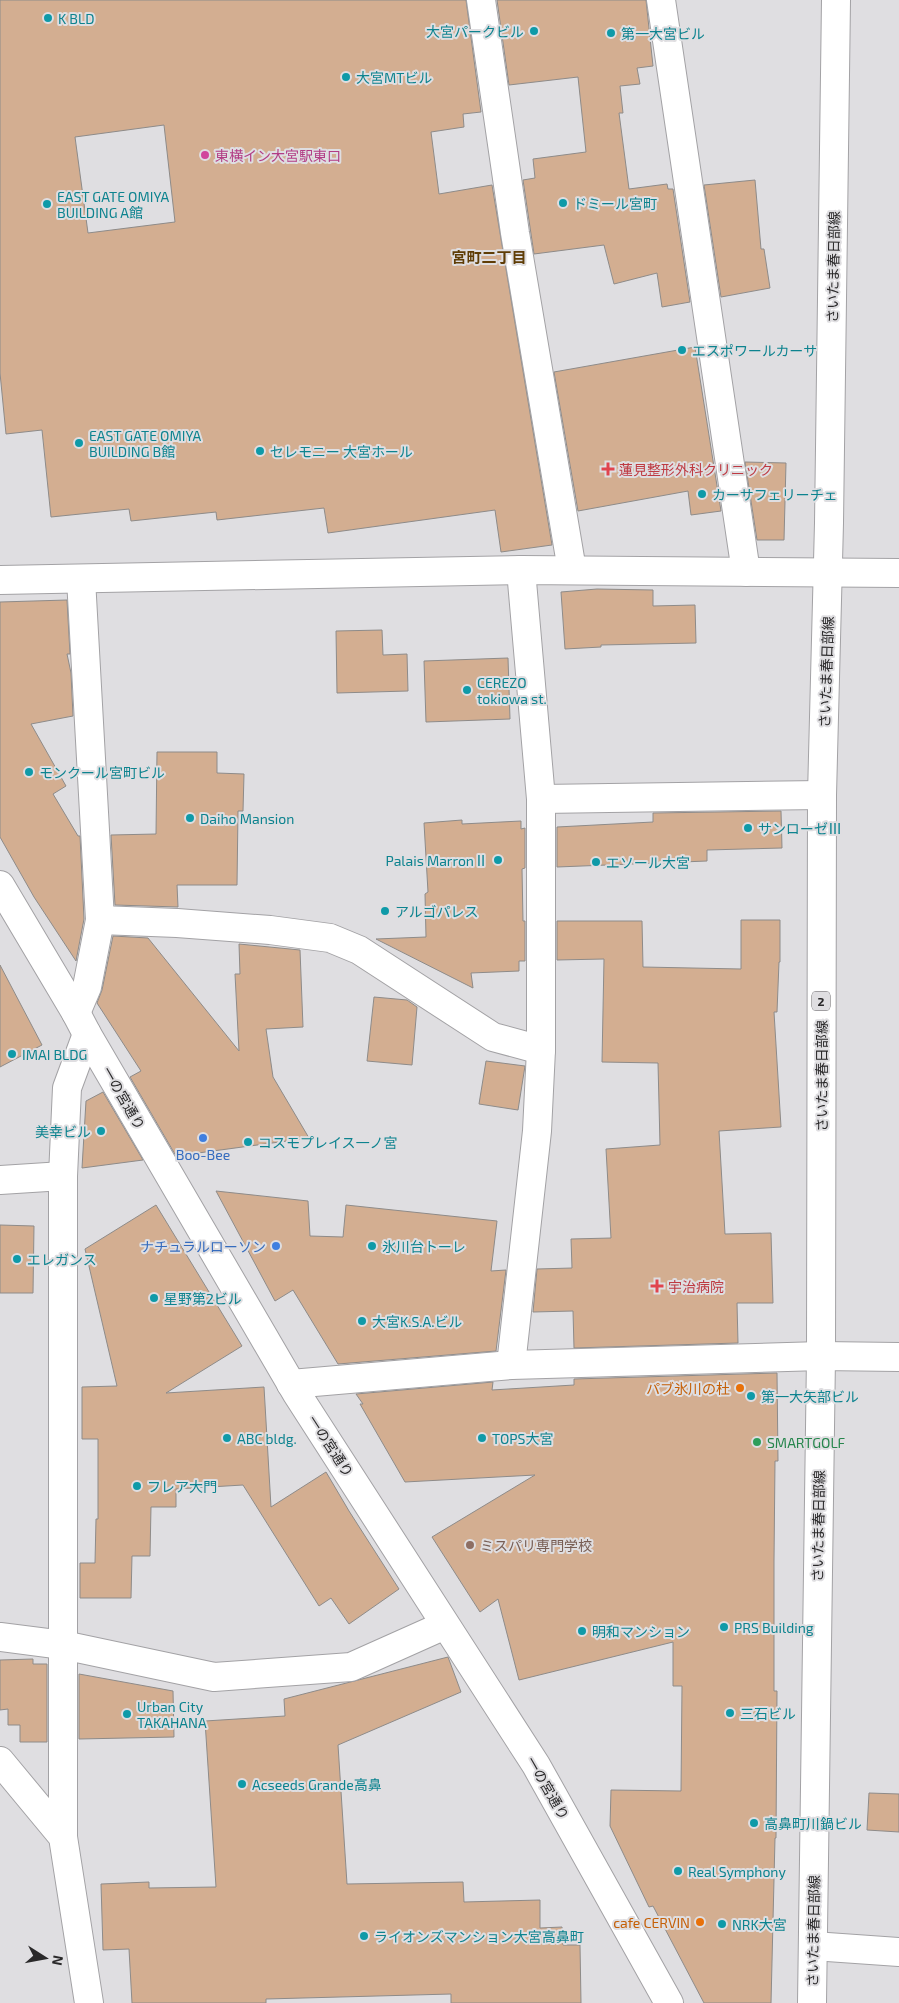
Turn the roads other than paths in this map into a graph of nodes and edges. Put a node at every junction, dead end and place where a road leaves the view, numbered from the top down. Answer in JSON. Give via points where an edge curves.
{"nodes":[{"id":1,"x":481,"y":0,"type":"edge"},
{"id":2,"x":661,"y":0,"type":"edge"},
{"id":3,"x":836,"y":0,"type":"edge"},
{"id":4,"x":521,"y":570,"type":"junction"},
{"id":5,"x":572,"y":570,"type":"junction"},
{"id":6,"x":746,"y":572,"type":"junction"},
{"id":7,"x":828,"y":573,"type":"junction"},
{"id":8,"x":899,"y":573,"type":"edge"},
{"id":9,"x":81,"y":579,"type":"junction"},
{"id":10,"x":0,"y":580,"type":"edge"},
{"id":11,"x":822,"y":795,"type":"junction"},
{"id":12,"x":541,"y":799,"type":"junction"},
{"id":13,"x":0,"y":885,"type":"edge"},
{"id":14,"x":100,"y":920,"type":"junction"},
{"id":15,"x":81,"y":1023,"type":"junction"},
{"id":16,"x":541,"y":1050,"type":"junction"},
{"id":17,"x":63,"y":1176,"type":"junction"},
{"id":18,"x":0,"y":1180,"type":"edge"},
{"id":19,"x":821,"y":1356,"type":"junction"},
{"id":20,"x":899,"y":1357,"type":"edge"},
{"id":21,"x":511,"y":1365,"type":"junction"},
{"id":22,"x":291,"y":1384,"type":"junction"},
{"id":23,"x":445,"y":1625,"type":"junction"},
{"id":24,"x":0,"y":1637,"type":"edge"},
{"id":25,"x":63,"y":1645,"type":"junction"},
{"id":26,"x":0,"y":1761,"type":"edge"},
{"id":27,"x":63,"y":1837,"type":"junction"},
{"id":28,"x":813,"y":1946,"type":"junction"},
{"id":29,"x":899,"y":1952,"type":"edge"},
{"id":30,"x":89,"y":2003,"type":"edge"},
{"id":31,"x":669,"y":2003,"type":"edge"},
{"id":32,"x":812,"y":2003,"type":"edge"}],
"edges":[{"from":1,"to":5,"type":"street","via":[[515,233]]},
{"from":2,"to":6,"type":"street"},
{"from":3,"to":7,"type":"street","name":"さいたま春日部線","number":"2"},
{"from":4,"to":5,"type":"street"},
{"from":4,"to":9,"type":"street"},
{"from":4,"to":12,"type":"street"},
{"from":5,"to":6,"type":"street"},
{"from":6,"to":7,"type":"street"},
{"from":7,"to":8,"type":"street"},
{"from":7,"to":11,"type":"street","name":"さいたま春日部線","number":"2"},
{"from":9,"to":10,"type":"street"},
{"from":9,"to":14,"type":"street"},
{"from":11,"to":12,"type":"street"},
{"from":11,"to":19,"type":"street","name":"さいたま春日部線","number":"2"},
{"from":12,"to":16,"type":"street"},
{"from":13,"to":15,"type":"street","name":"一の宮通り"},
{"from":14,"to":15,"type":"street"},
{"from":14,"to":16,"type":"street","via":[[242,928],[330,938],[359,950],[493,1037]]},
{"from":15,"to":17,"type":"street","via":[[66,1088]]},
{"from":15,"to":22,"type":"street","name":"一の宮通り"},
{"from":16,"to":21,"type":"street","via":[[537,1131]]},
{"from":17,"to":18,"type":"street"},
{"from":17,"to":25,"type":"street"},
{"from":19,"to":20,"type":"street"},
{"from":19,"to":21,"type":"street"},
{"from":19,"to":28,"type":"street","name":"さいたま春日部線","number":"2"},
{"from":21,"to":22,"type":"street"},
{"from":22,"to":23,"type":"street","name":"一の宮通り"},
{"from":23,"to":25,"type":"street","via":[[351,1667],[214,1677]]},
{"from":23,"to":31,"type":"street","name":"一の宮通り","via":[[536,1766]]},
{"from":24,"to":25,"type":"street"},
{"from":25,"to":27,"type":"street"},
{"from":26,"to":27,"type":"street"},
{"from":27,"to":30,"type":"street"},
{"from":28,"to":29,"type":"street"},
{"from":28,"to":32,"type":"street","name":"さいたま春日部線","number":"2"}]}
